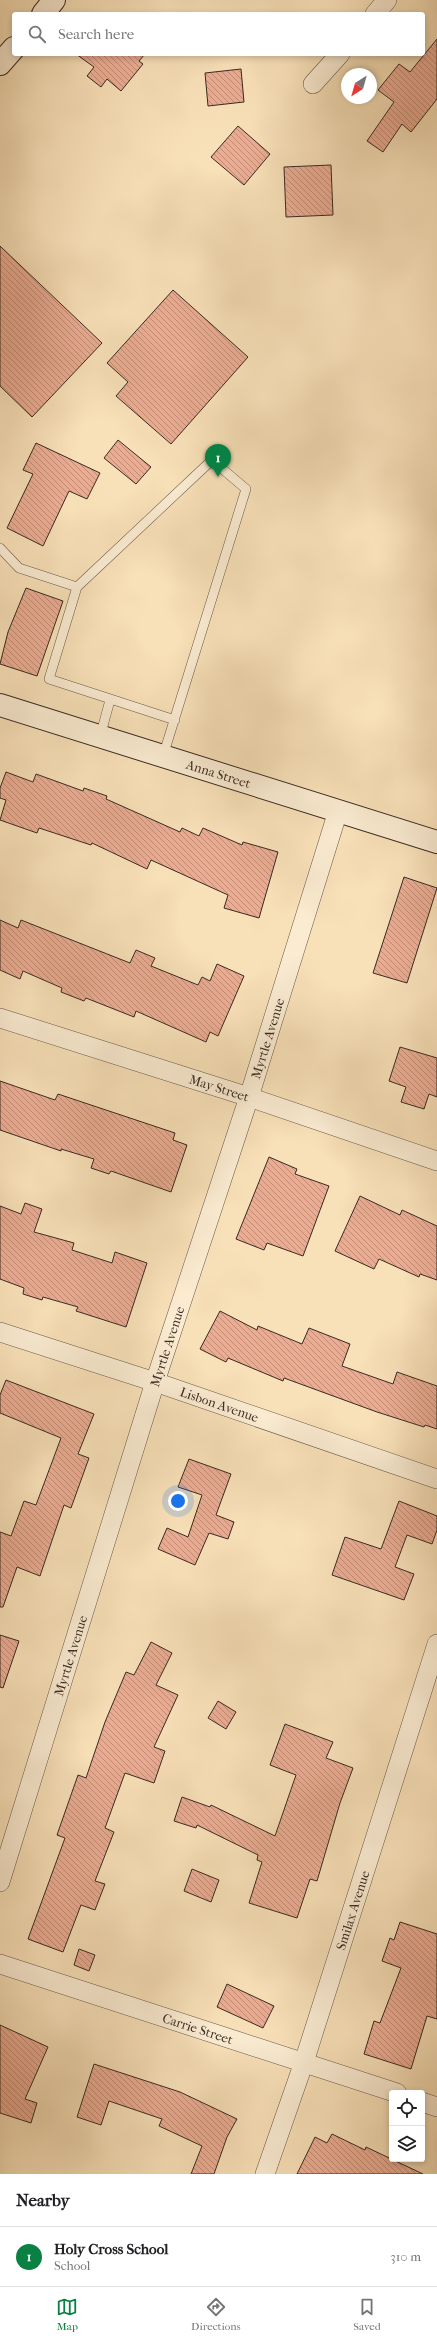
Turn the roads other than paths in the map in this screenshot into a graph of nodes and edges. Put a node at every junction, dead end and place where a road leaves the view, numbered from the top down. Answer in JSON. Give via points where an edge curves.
{"nodes":[{"id":1,"x":54,"y":0,"type":"edge"},
{"id":2,"x":388,"y":0,"type":"edge"},
{"id":3,"x":44,"y":12,"type":"edge"},
{"id":4,"x":377,"y":12,"type":"edge"},
{"id":5,"x":338,"y":56,"type":"edge"},
{"id":6,"x":313,"y":84,"type":"dead end"},
{"id":7,"x":0,"y":548,"type":"edge"},
{"id":8,"x":77,"y":587,"type":"junction"},
{"id":9,"x":110,"y":700,"type":"junction"},
{"id":10,"x":0,"y":705,"type":"edge"},
{"id":11,"x":175,"y":720,"type":"junction"},
{"id":12,"x":100,"y":737,"type":"junction"},
{"id":13,"x":163,"y":756,"type":"junction"},
{"id":14,"x":338,"y":811,"type":"junction"},
{"id":15,"x":437,"y":842,"type":"edge"},
{"id":16,"x":0,"y":1018,"type":"edge"},
{"id":17,"x":249,"y":1097,"type":"junction"},
{"id":18,"x":437,"y":1161,"type":"edge"},
{"id":19,"x":0,"y":1332,"type":"edge"},
{"id":20,"x":154,"y":1382,"type":"junction"},
{"id":21,"x":437,"y":1479,"type":"edge"},
{"id":22,"x":437,"y":1644,"type":"edge"},
{"id":23,"x":0,"y":1882,"type":"edge"},
{"id":24,"x":0,"y":1964,"type":"edge"},
{"id":25,"x":304,"y":2062,"type":"junction"},
{"id":26,"x":389,"y":2090,"type":"edge"},
{"id":27,"x":425,"y":2103,"type":"edge"},
{"id":28,"x":437,"y":2107,"type":"edge"},
{"id":29,"x":265,"y":2174,"type":"edge"}],
"edges":[{"from":1,"to":3,"type":"street"},
{"from":2,"to":4,"type":"street"},
{"from":5,"to":6,"type":"street"},
{"from":7,"to":8,"type":"lane","via":[[19,568]]},
{"from":8,"to":9,"type":"lane","via":[[49,679]]},
{"from":8,"to":11,"type":"lane","via":[[212,460],[246,489]]},
{"from":9,"to":11,"type":"lane"},
{"from":9,"to":12,"type":"lane"},
{"from":10,"to":12,"type":"street","name":"Anna Street"},
{"from":11,"to":13,"type":"lane"},
{"from":12,"to":13,"type":"street","name":"Anna Street"},
{"from":13,"to":14,"type":"street","name":"Anna Street"},
{"from":14,"to":15,"type":"street","name":"Anna Street"},
{"from":14,"to":17,"type":"street","name":"Myrtle Avenue"},
{"from":16,"to":17,"type":"street","name":"May Street"},
{"from":17,"to":18,"type":"street","name":"May Street"},
{"from":17,"to":20,"type":"street","name":"Myrtle Avenue"},
{"from":19,"to":20,"type":"street","name":"Lisbon Avenue"},
{"from":20,"to":21,"type":"street","name":"Lisbon Avenue"},
{"from":20,"to":23,"type":"street","name":"Myrtle Avenue"},
{"from":22,"to":25,"type":"street","name":"Smilax Avenue"},
{"from":24,"to":25,"type":"street","name":"Carrie Street"},
{"from":25,"to":26,"type":"street","name":"Carrie Street"},
{"from":25,"to":29,"type":"street","name":"Smilax Avenue"},
{"from":27,"to":28,"type":"street"}]}
